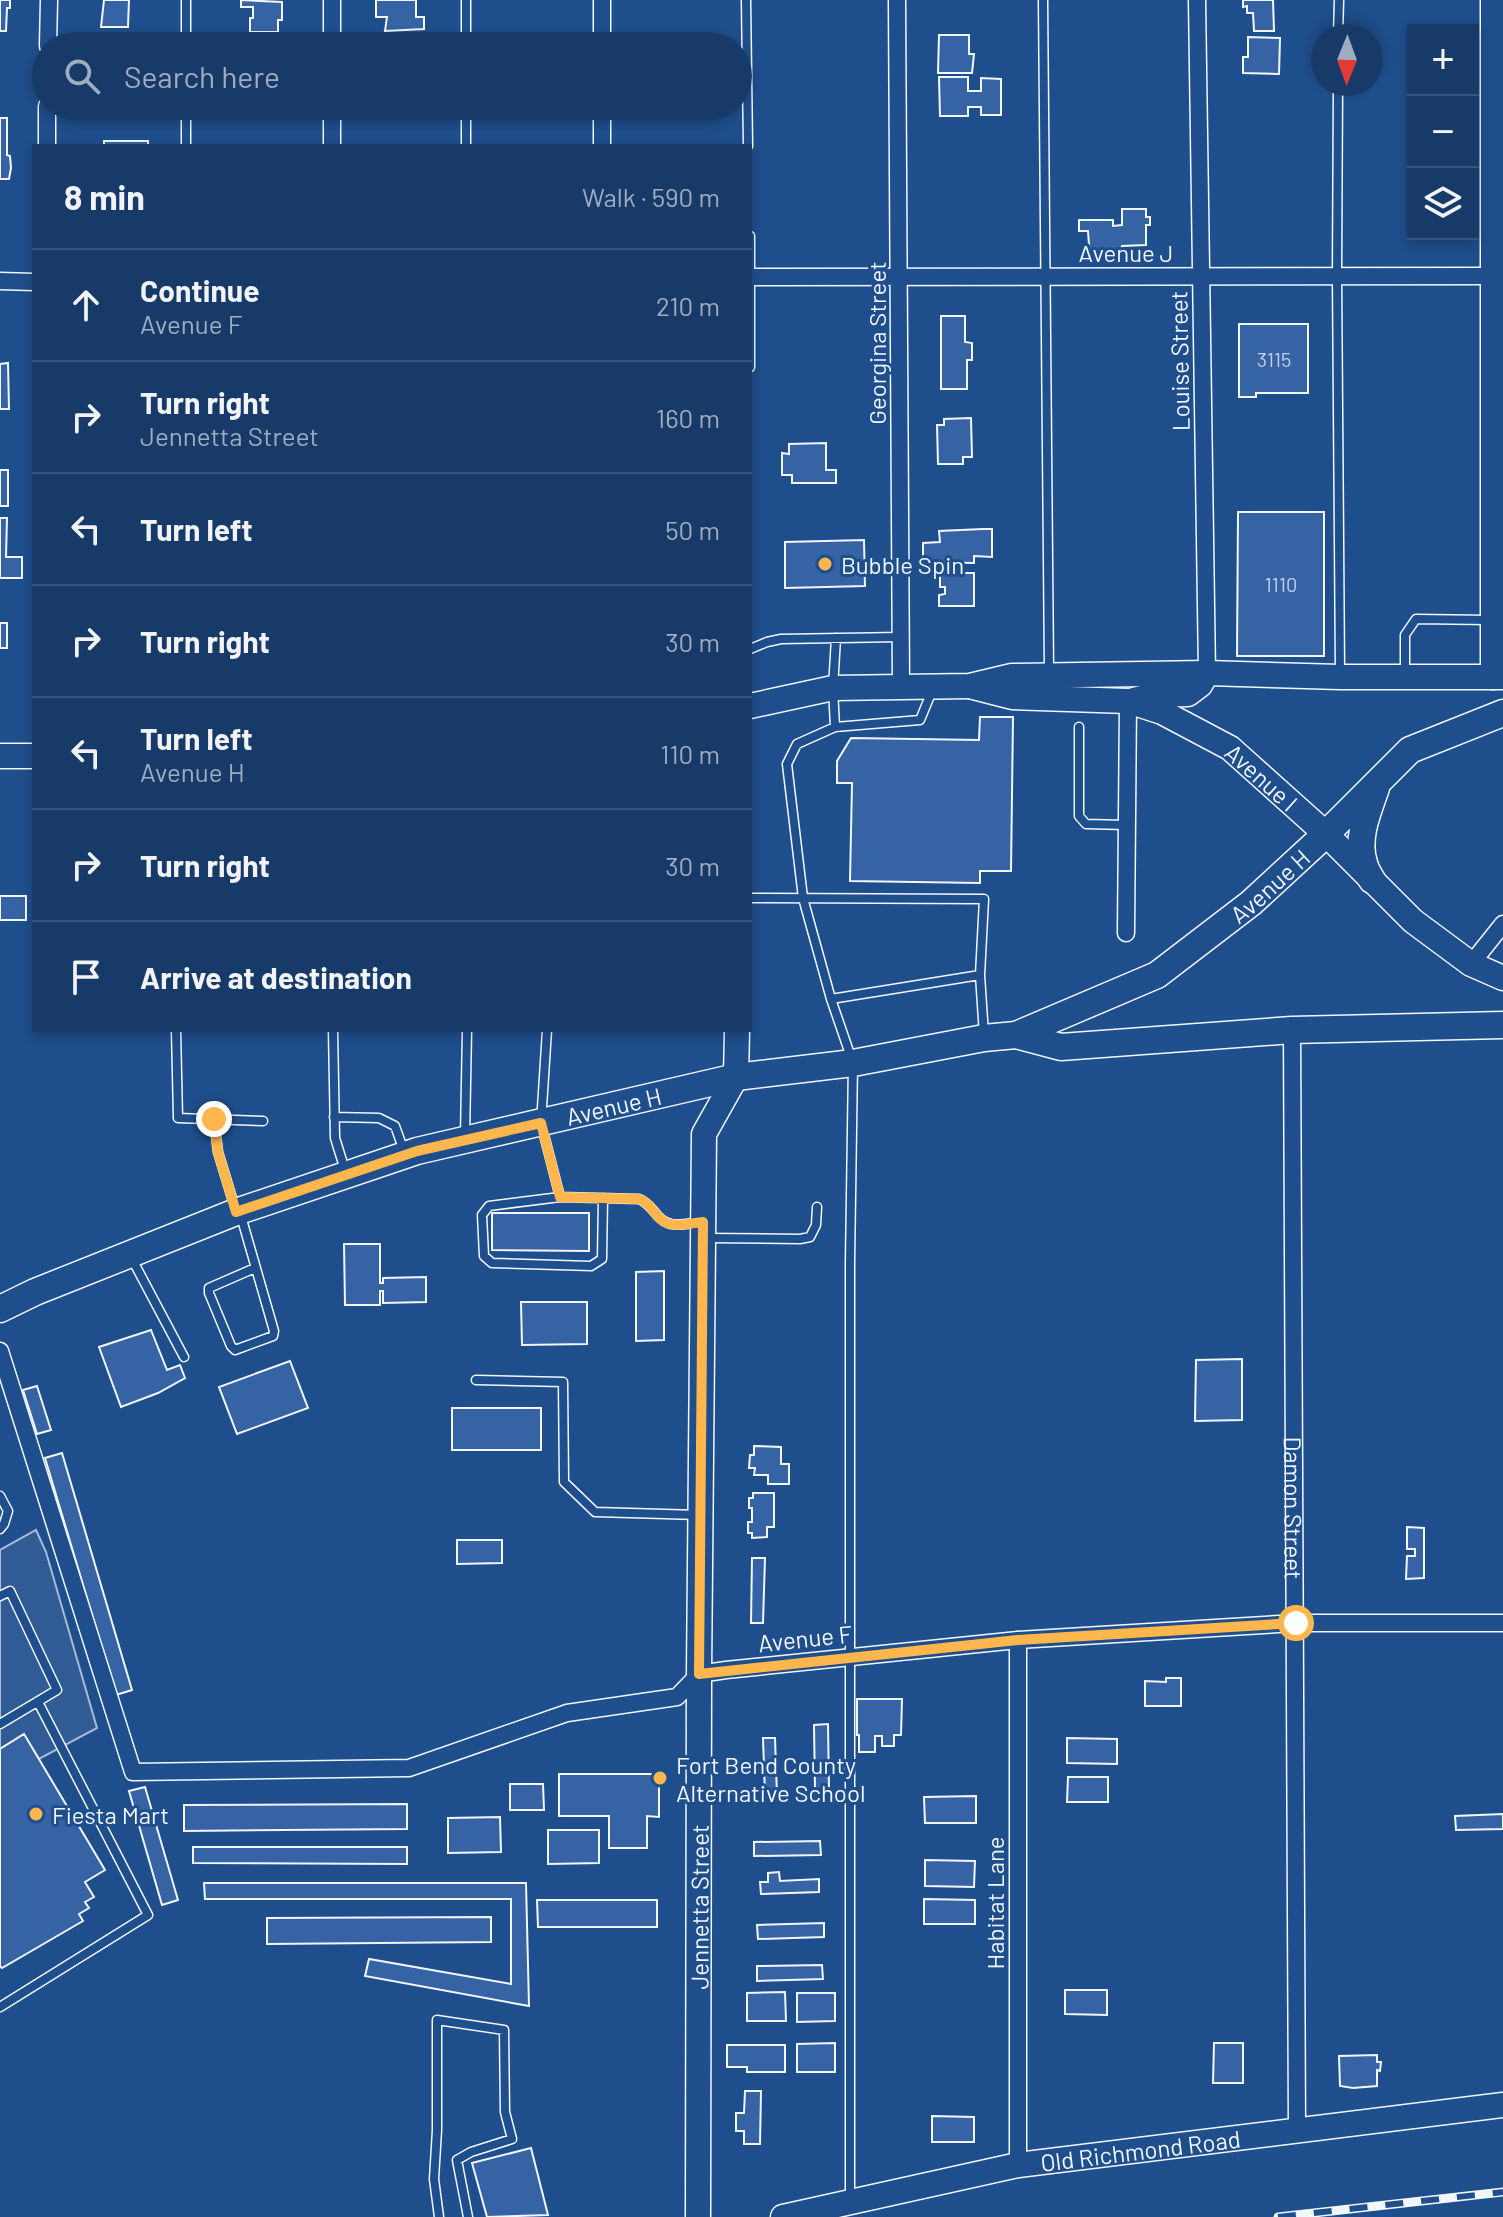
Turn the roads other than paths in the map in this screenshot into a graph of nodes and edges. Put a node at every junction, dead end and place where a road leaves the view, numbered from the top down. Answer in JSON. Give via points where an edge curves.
{"nodes":[{"id":1,"x":49,"y":0,"type":"edge"},
{"id":2,"x":186,"y":0,"type":"edge"},
{"id":3,"x":332,"y":0,"type":"edge"},
{"id":4,"x":466,"y":0,"type":"edge"},
{"id":5,"x":602,"y":0,"type":"edge"},
{"id":6,"x":746,"y":0,"type":"edge"},
{"id":7,"x":897,"y":0,"type":"edge"},
{"id":8,"x":1043,"y":0,"type":"edge"},
{"id":9,"x":1197,"y":0,"type":"edge"},
{"id":10,"x":1339,"y":0,"type":"edge"},
{"id":11,"x":1493,"y":0,"type":"edge"},
{"id":12,"x":1338,"y":24,"type":"edge"},
{"id":13,"x":48,"y":32,"type":"edge"},
{"id":14,"x":186,"y":32,"type":"edge"},
{"id":15,"x":332,"y":32,"type":"edge"},
{"id":16,"x":466,"y":32,"type":"edge"},
{"id":17,"x":602,"y":32,"type":"edge"},
{"id":18,"x":746,"y":32,"type":"edge"},
{"id":19,"x":1338,"y":96,"type":"edge"},
{"id":20,"x":47,"y":120,"type":"edge"},
{"id":21,"x":186,"y":120,"type":"edge"},
{"id":22,"x":332,"y":120,"type":"edge"},
{"id":23,"x":466,"y":120,"type":"edge"},
{"id":24,"x":602,"y":120,"type":"edge"},
{"id":25,"x":748,"y":120,"type":"edge"},
{"id":26,"x":47,"y":144,"type":"edge"},
{"id":27,"x":186,"y":144,"type":"edge"},
{"id":28,"x":332,"y":144,"type":"edge"},
{"id":29,"x":466,"y":144,"type":"edge"},
{"id":30,"x":602,"y":144,"type":"edge"},
{"id":31,"x":748,"y":144,"type":"edge"},
{"id":32,"x":899,"y":276,"type":"junction"},
{"id":33,"x":1045,"y":276,"type":"junction"},
{"id":34,"x":1202,"y":276,"type":"junction"},
{"id":35,"x":1337,"y":276,"type":"junction"},
{"id":36,"x":1498,"y":276,"type":"edge"},
{"id":37,"x":752,"y":277,"type":"edge"},
{"id":38,"x":0,"y":281,"type":"edge"},
{"id":39,"x":32,"y":282,"type":"edge"},
{"id":40,"x":1497,"y":629,"type":"edge"},
{"id":41,"x":901,"y":637,"type":"junction"},
{"id":42,"x":836,"y":638,"type":"junction"},
{"id":43,"x":752,"y":648,"type":"edge"},
{"id":44,"x":1207,"y":673,"type":"junction"},
{"id":45,"x":1049,"y":676,"type":"junction"},
{"id":46,"x":1340,"y":677,"type":"junction"},
{"id":47,"x":1405,"y":677,"type":"junction"},
{"id":48,"x":1498,"y":677,"type":"edge"},
{"id":49,"x":901,"y":686,"type":"junction"},
{"id":50,"x":933,"y":686,"type":"junction"},
{"id":51,"x":970,"y":686,"type":"junction"},
{"id":52,"x":833,"y":688,"type":"junction"},
{"id":53,"x":1128,"y":701,"type":"junction"},
{"id":54,"x":752,"y":706,"type":"edge"},
{"id":55,"x":1503,"y":713,"type":"edge"},
{"id":56,"x":835,"y":727,"type":"junction"},
{"id":57,"x":1079,"y":727,"type":"dead end"},
{"id":58,"x":0,"y":756,"type":"edge"},
{"id":59,"x":32,"y":756,"type":"edge"},
{"id":60,"x":1387,"y":772,"type":"junction"},
{"id":61,"x":1126,"y":825,"type":"junction"},
{"id":62,"x":1326,"y":834,"type":"junction"},
{"id":63,"x":1372,"y":880,"type":"junction"},
{"id":64,"x":752,"y":898,"type":"edge"},
{"id":65,"x":803,"y":898,"type":"junction"},
{"id":66,"x":1503,"y":924,"type":"edge"},
{"id":67,"x":1126,"y":933,"type":"dead end"},
{"id":68,"x":1471,"y":964,"type":"junction"},
{"id":69,"x":980,"y":975,"type":"junction"},
{"id":70,"x":1503,"y":978,"type":"edge"},
{"id":71,"x":831,"y":999,"type":"junction"},
{"id":72,"x":1503,"y":1025,"type":"edge"},
{"id":73,"x":1292,"y":1030,"type":"junction"},
{"id":74,"x":176,"y":1032,"type":"edge"},
{"id":75,"x":333,"y":1032,"type":"edge"},
{"id":76,"x":467,"y":1032,"type":"edge"},
{"id":77,"x":547,"y":1032,"type":"edge"},
{"id":78,"x":737,"y":1032,"type":"edge"},
{"id":79,"x":1016,"y":1035,"type":"junction"},
{"id":80,"x":984,"y":1038,"type":"junction"},
{"id":81,"x":853,"y":1063,"type":"junction"},
{"id":82,"x":736,"y":1077,"type":"junction"},
{"id":83,"x":334,"y":1117,"type":"junction"},
{"id":84,"x":214,"y":1119,"type":"junction"},
{"id":85,"x":263,"y":1121,"type":"dead end"},
{"id":86,"x":541,"y":1123,"type":"junction"},
{"id":87,"x":465,"y":1141,"type":"junction"},
{"id":88,"x":405,"y":1155,"type":"junction"},
{"id":89,"x":346,"y":1175,"type":"junction"},
{"id":90,"x":560,"y":1197,"type":"junction"},
{"id":91,"x":603,"y":1198,"type":"junction"},
{"id":92,"x":817,"y":1207,"type":"dead end"},
{"id":93,"x":238,"y":1212,"type":"junction"},
{"id":94,"x":703,"y":1230,"type":"junction"},
{"id":95,"x":130,"y":1255,"type":"junction"},
{"id":96,"x":255,"y":1268,"type":"junction"},
{"id":97,"x":0,"y":1309,"type":"edge"},
{"id":98,"x":0,"y":1351,"type":"edge"},
{"id":99,"x":184,"y":1357,"type":"dead end"},
{"id":100,"x":476,"y":1380,"type":"dead end"},
{"id":101,"x":0,"y":1496,"type":"edge"},
{"id":102,"x":700,"y":1515,"type":"junction"},
{"id":103,"x":0,"y":1529,"type":"edge"},
{"id":104,"x":0,"y":1596,"type":"edge"},
{"id":105,"x":1296,"y":1623,"type":"junction"},
{"id":106,"x":1503,"y":1623,"type":"edge"},
{"id":107,"x":1018,"y":1640,"type":"junction"},
{"id":108,"x":850,"y":1657,"type":"junction"},
{"id":109,"x":699,"y":1674,"type":"junction"},
{"id":110,"x":38,"y":1702,"type":"junction"},
{"id":111,"x":0,"y":1724,"type":"edge"},
{"id":112,"x":0,"y":2007,"type":"edge"},
{"id":113,"x":1503,"y":2105,"type":"edge"},
{"id":114,"x":1297,"y":2131,"type":"junction"},
{"id":115,"x":1018,"y":2165,"type":"junction"},
{"id":116,"x":850,"y":2201,"type":"junction"},
{"id":117,"x":439,"y":2217,"type":"edge"},
{"id":118,"x":468,"y":2217,"type":"edge"},
{"id":119,"x":698,"y":2217,"type":"edge"},
{"id":120,"x":783,"y":2217,"type":"edge"}],
"edges":[{"from":1,"to":13,"type":"street"},
{"from":2,"to":14,"type":"lane"},
{"from":3,"to":15,"type":"street"},
{"from":4,"to":16,"type":"lane"},
{"from":5,"to":17,"type":"street"},
{"from":6,"to":18,"type":"lane"},
{"from":7,"to":32,"type":"street","name":"Georgina Street"},
{"from":8,"to":33,"type":"lane"},
{"from":9,"to":34,"type":"street","name":"Louise Street"},
{"from":10,"to":12,"type":"lane"},
{"from":11,"to":36,"type":"street"},
{"from":19,"to":35,"type":"lane"},
{"from":20,"to":26,"type":"street"},
{"from":21,"to":27,"type":"lane"},
{"from":22,"to":28,"type":"street"},
{"from":23,"to":29,"type":"lane"},
{"from":24,"to":30,"type":"street"},
{"from":25,"to":31,"type":"lane"},
{"from":32,"to":33,"type":"street","name":"Avenue J"},
{"from":32,"to":37,"type":"street","name":"Avenue J"},
{"from":32,"to":41,"type":"street","name":"Georgina Street"},
{"from":33,"to":34,"type":"street","name":"Avenue J"},
{"from":33,"to":45,"type":"lane"},
{"from":34,"to":35,"type":"street","name":"Avenue J"},
{"from":34,"to":44,"type":"street","name":"Louise Street"},
{"from":35,"to":36,"type":"street","name":"Avenue J"},
{"from":35,"to":46,"type":"lane"},
{"from":36,"to":40,"type":"street"},
{"from":38,"to":39,"type":"street"},
{"from":40,"to":47,"type":"lane","via":[[1416,619],[1405,635]]},
{"from":40,"to":48,"type":"street"},
{"from":41,"to":42,"type":"lane"},
{"from":41,"to":49,"type":"street","name":"Georgina Street"},
{"from":42,"to":43,"type":"lane","via":[[781,639]]},
{"from":42,"to":52,"type":"lane"},
{"from":44,"to":45,"type":"street","name":"Avenue I"},
{"from":44,"to":46,"type":"street","name":"Avenue I"},
{"from":44,"to":53,"type":"street","via":[[1188,694]]},
{"from":45,"to":51,"type":"street","name":"Avenue I","via":[[1012,676]]},
{"from":46,"to":47,"type":"street","name":"Avenue I"},
{"from":47,"to":48,"type":"street","name":"Avenue I"},
{"from":49,"to":50,"type":"street","name":"Avenue I"},
{"from":49,"to":52,"type":"street","name":"Avenue I"},
{"from":50,"to":51,"type":"street","name":"Avenue I"},
{"from":50,"to":56,"type":"lane","via":[[920,720]]},
{"from":51,"to":53,"type":"street","name":"Avenue I","via":[[1012,697]]},
{"from":52,"to":54,"type":"street","name":"Avenue I"},
{"from":52,"to":56,"type":"lane"},
{"from":53,"to":61,"type":"street"},
{"from":53,"to":62,"type":"street","name":"Avenue I","via":[[1162,712],[1230,748]]},
{"from":55,"to":60,"type":"main road","name":"Avenue H","via":[[1410,750]]},
{"from":56,"to":65,"type":"lane","via":[[797,744],[787,764]]},
{"from":57,"to":61,"type":"lane","via":[[1079,816],[1086,824]]},
{"from":58,"to":59,"type":"street"},
{"from":60,"to":62,"type":"main road","name":"Avenue H"},
{"from":60,"to":63,"type":"main road","via":[[1365,818],[1363,862]]},
{"from":61,"to":67,"type":"street"},
{"from":62,"to":63,"type":"street","name":"Avenue I"},
{"from":62,"to":79,"type":"main road","name":"Avenue H","via":[[1251,903],[1157,975]]},
{"from":63,"to":68,"type":"street","name":"Avenue I","via":[[1413,921]]},
{"from":64,"to":65,"type":"lane"},
{"from":65,"to":69,"type":"lane","via":[[984,899]]},
{"from":65,"to":71,"type":"lane"},
{"from":66,"to":68,"type":"street"},
{"from":68,"to":70,"type":"street","name":"Avenue I"},
{"from":69,"to":71,"type":"lane"},
{"from":69,"to":80,"type":"lane"},
{"from":71,"to":81,"type":"lane"},
{"from":72,"to":73,"type":"main road","name":"Avenue H"},
{"from":73,"to":79,"type":"main road","name":"Avenue H","via":[[1061,1047]]},
{"from":73,"to":105,"type":"street","name":"Damon Street"},
{"from":74,"to":84,"type":"lane","via":[[178,1118]]},
{"from":75,"to":83,"type":"lane"},
{"from":76,"to":87,"type":"lane"},
{"from":77,"to":86,"type":"lane"},
{"from":78,"to":82,"type":"street"},
{"from":79,"to":80,"type":"main road","name":"Avenue H"},
{"from":80,"to":81,"type":"main road","name":"Avenue H"},
{"from":81,"to":82,"type":"main road","name":"Avenue H"},
{"from":81,"to":108,"type":"lane"},
{"from":82,"to":86,"type":"main road","name":"Avenue H"},
{"from":82,"to":94,"type":"street","name":"Jennetta Street","via":[[704,1134]]},
{"from":83,"to":88,"type":"lane","via":[[379,1118],[395,1126]]},
{"from":83,"to":89,"type":"lane"},
{"from":84,"to":85,"type":"lane"},
{"from":84,"to":93,"type":"lane","via":[[218,1152]]},
{"from":86,"to":87,"type":"main road","name":"Avenue H"},
{"from":86,"to":90,"type":"lane"},
{"from":87,"to":88,"type":"main road","name":"Avenue H"},
{"from":88,"to":89,"type":"main road","name":"Avenue H"},
{"from":89,"to":93,"type":"main road","name":"Avenue H"},
{"from":90,"to":91,"type":"lane"},
{"from":90,"to":91,"type":"lane","via":[[489,1206],[482,1215],[484,1256],[492,1263],[591,1266],[602,1259]]},
{"from":91,"to":94,"type":"lane","via":[[639,1199],[661,1220]]},
{"from":92,"to":94,"type":"lane","via":[[810,1237]]},
{"from":93,"to":95,"type":"main road","name":"Avenue H"},
{"from":93,"to":96,"type":"lane"},
{"from":94,"to":102,"type":"street","name":"Jennetta Street"},
{"from":95,"to":97,"type":"main road","name":"Avenue H"},
{"from":95,"to":99,"type":"lane"},
{"from":96,"to":96,"type":"lane","via":[[273,1336],[235,1350],[209,1288]]},
{"from":98,"to":109,"type":"street","via":[[133,1772],[409,1768],[567,1713],[677,1697]]},
{"from":100,"to":102,"type":"lane","via":[[563,1382],[564,1482],[595,1512]]},
{"from":101,"to":103,"type":"lane","via":[[8,1511]]},
{"from":102,"to":109,"type":"street","name":"Jennetta Street"},
{"from":104,"to":110,"type":"lane","via":[[10,1591],[57,1690]]},
{"from":105,"to":106,"type":"street","name":"Avenue F"},
{"from":105,"to":107,"type":"street","name":"Avenue F"},
{"from":105,"to":114,"type":"street","name":"Damon Street"},
{"from":107,"to":108,"type":"street","name":"Avenue F"},
{"from":107,"to":115,"type":"street","name":"Habitat Lane"},
{"from":108,"to":109,"type":"street","name":"Avenue F"},
{"from":108,"to":116,"type":"lane"},
{"from":109,"to":119,"type":"street","name":"Jennetta Street"},
{"from":110,"to":111,"type":"lane"},
{"from":110,"to":112,"type":"lane","via":[[148,1915]]},
{"from":113,"to":114,"type":"street","name":"Old Richmond Road"},
{"from":114,"to":115,"type":"street","name":"Old Richmond Road"},
{"from":115,"to":116,"type":"street","name":"Old Richmond Road"},
{"from":116,"to":120,"type":"street","name":"Old Richmond Road"},
{"from":117,"to":118,"type":"lane","via":[[434,2179],[437,2020],[504,2030],[505,2112],[512,2139],[457,2160]]}]}
